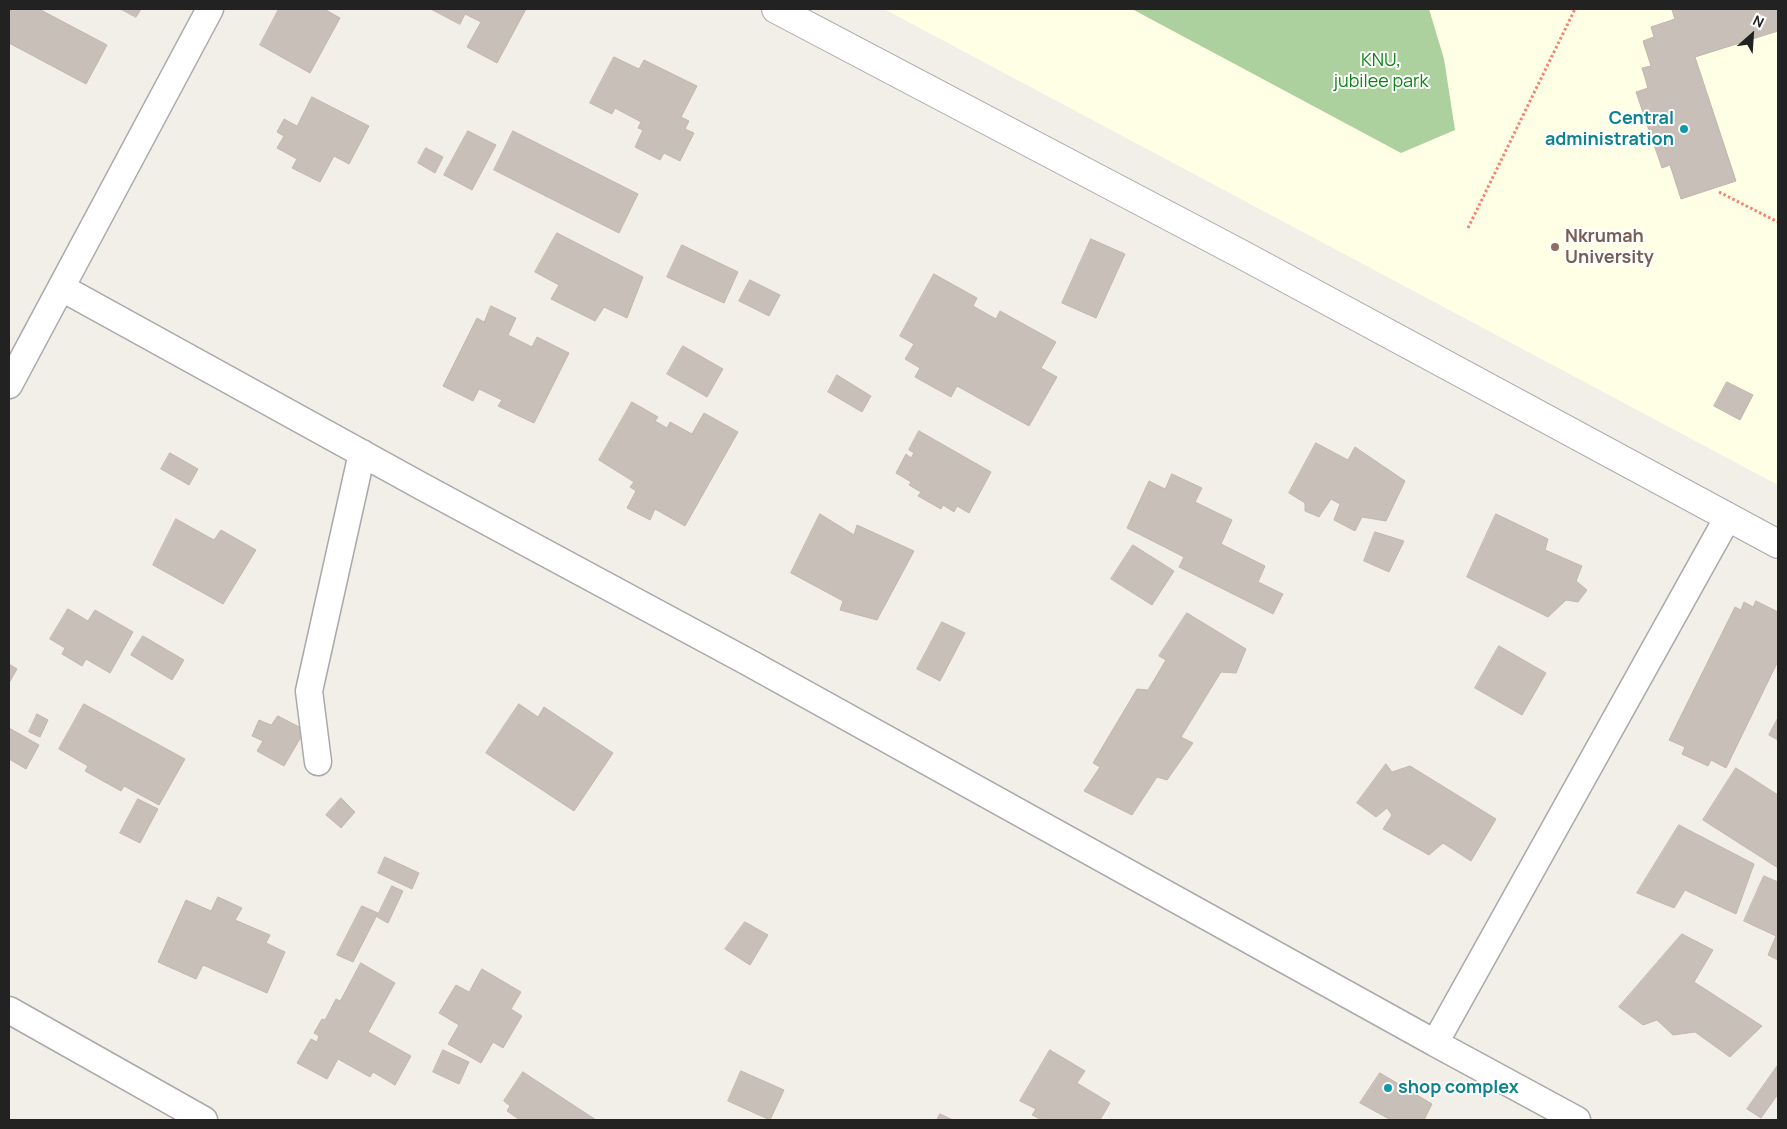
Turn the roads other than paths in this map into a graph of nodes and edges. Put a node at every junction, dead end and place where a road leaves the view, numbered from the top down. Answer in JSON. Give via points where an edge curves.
{"nodes":[{"id":1,"x":210,"y":9,"type":"edge"},
{"id":2,"x":776,"y":9,"type":"edge"},
{"id":3,"x":62,"y":288,"type":"junction"},
{"id":4,"x":9,"y":385,"type":"edge"},
{"id":5,"x":362,"y":453,"type":"junction"},
{"id":6,"x":1728,"y":517,"type":"junction"},
{"id":7,"x":1778,"y":544,"type":"edge"},
{"id":8,"x":318,"y":762,"type":"dead end"},
{"id":9,"x":9,"y":1010,"type":"edge"},
{"id":10,"x":1435,"y":1043,"type":"junction"},
{"id":11,"x":204,"y":1120,"type":"edge"},
{"id":12,"x":1577,"y":1120,"type":"edge"}],
"edges":[{"from":1,"to":3,"type":"street"},
{"from":2,"to":6,"type":"street","via":[[1250,259]]},
{"from":3,"to":4,"type":"street"},
{"from":3,"to":5,"type":"street"},
{"from":5,"to":8,"type":"street","via":[[309,691]]},
{"from":5,"to":10,"type":"street"},
{"from":6,"to":7,"type":"street"},
{"from":6,"to":10,"type":"street"},
{"from":9,"to":11,"type":"street"},
{"from":10,"to":12,"type":"street"}]}
